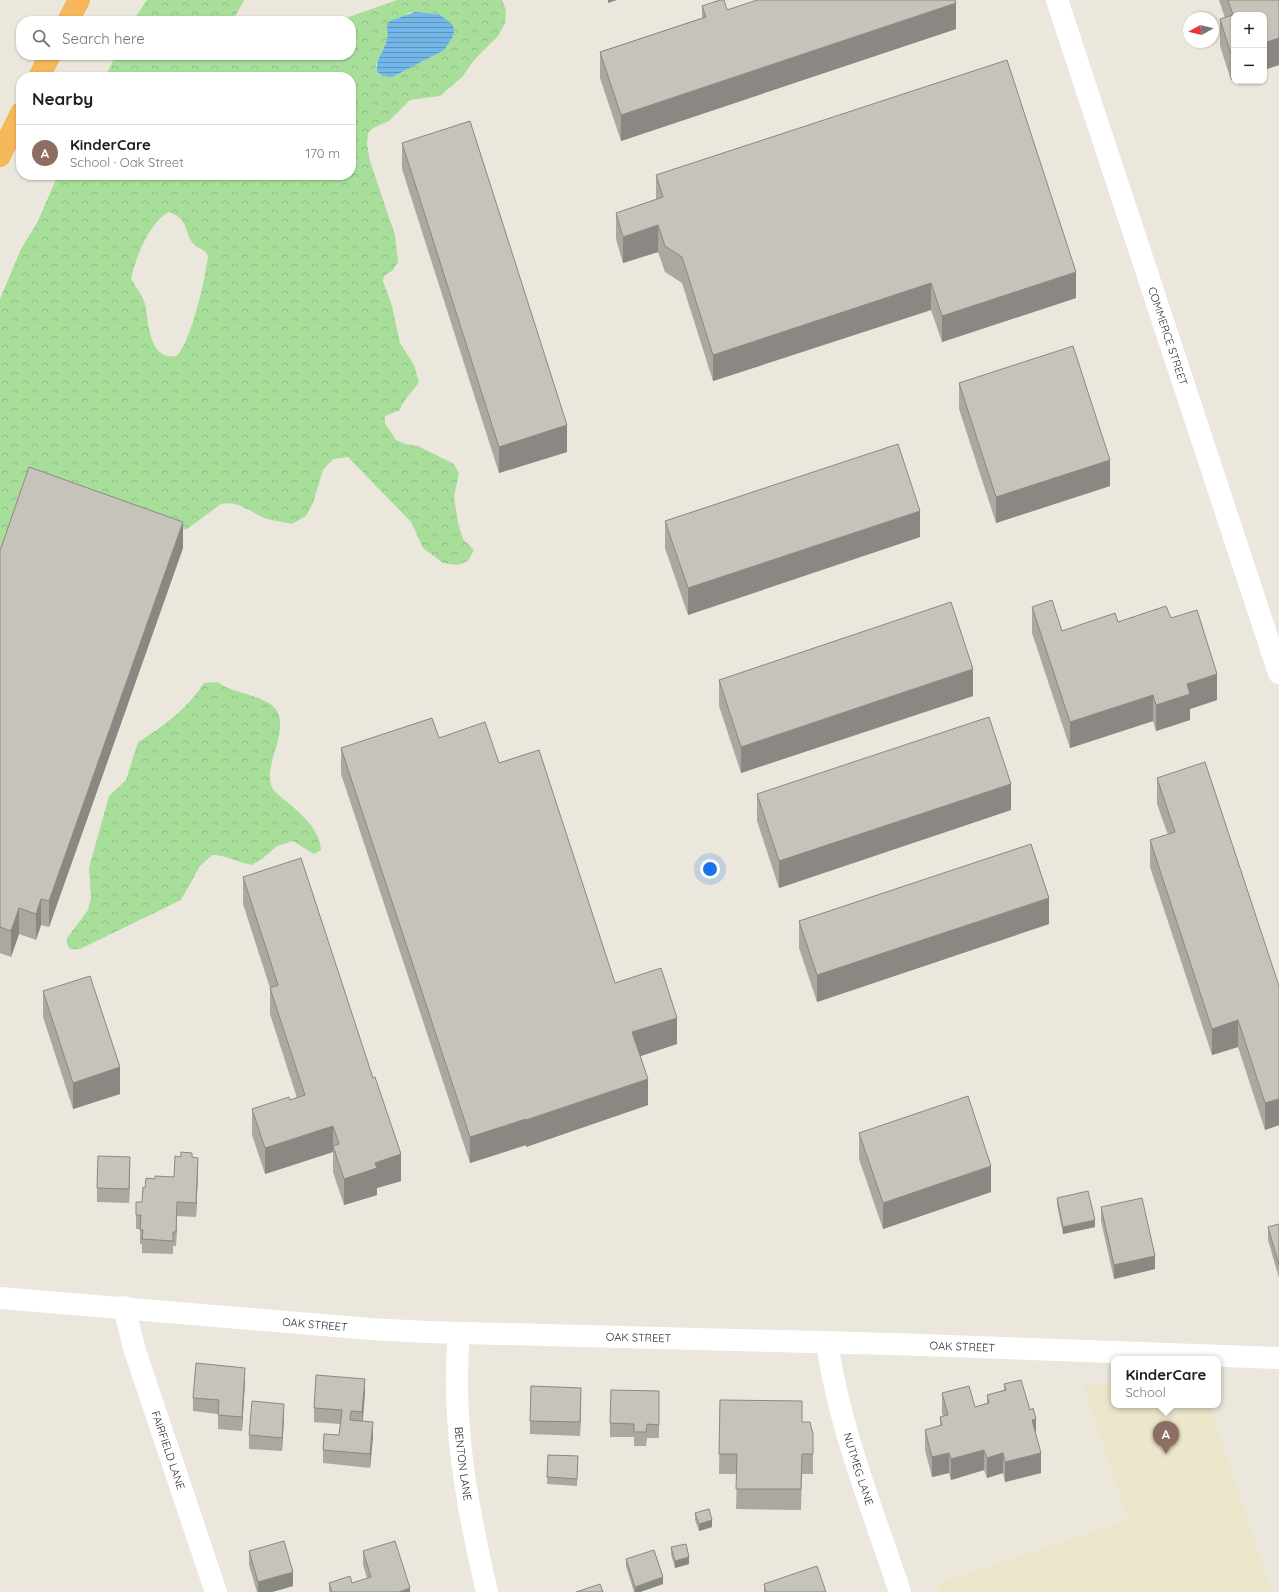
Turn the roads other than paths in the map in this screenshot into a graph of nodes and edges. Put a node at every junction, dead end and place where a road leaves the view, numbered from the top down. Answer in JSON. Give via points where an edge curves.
{"nodes":[{"id":1,"x":78,"y":0,"type":"edge"},
{"id":2,"x":1057,"y":0,"type":"edge"},
{"id":3,"x":70,"y":16,"type":"edge"},
{"id":4,"x":48,"y":60,"type":"edge"},
{"id":5,"x":42,"y":72,"type":"edge"},
{"id":6,"x":16,"y":123,"type":"edge"},
{"id":7,"x":0,"y":156,"type":"edge"},
{"id":8,"x":1279,"y":673,"type":"edge"},
{"id":9,"x":0,"y":1298,"type":"edge"},
{"id":10,"x":124,"y":1307,"type":"junction"},
{"id":11,"x":459,"y":1333,"type":"junction"},
{"id":12,"x":827,"y":1342,"type":"junction"},
{"id":13,"x":1279,"y":1358,"type":"edge"},
{"id":14,"x":216,"y":1592,"type":"edge"},
{"id":15,"x":487,"y":1592,"type":"edge"},
{"id":16,"x":900,"y":1592,"type":"edge"}],
"edges":[{"from":1,"to":3,"type":"highway"},
{"from":2,"to":8,"type":"street","name":"COMMERCE STREET"},
{"from":4,"to":5,"type":"highway"},
{"from":6,"to":7,"type":"highway"},
{"from":9,"to":10,"type":"street","name":"OAK STREET"},
{"from":10,"to":11,"type":"street","name":"OAK STREET","via":[[370,1329]]},
{"from":10,"to":14,"type":"street","name":"FAIRFIELD LANE","via":[[135,1351]]},
{"from":11,"to":12,"type":"street","name":"OAK STREET"},
{"from":11,"to":15,"type":"street","name":"BENTON LANE","via":[[457,1390],[460,1444],[470,1516]]},
{"from":12,"to":13,"type":"street","name":"OAK STREET"},
{"from":12,"to":16,"type":"street","name":"NUTMEG LANE","via":[[830,1367],[842,1416]]}]}
